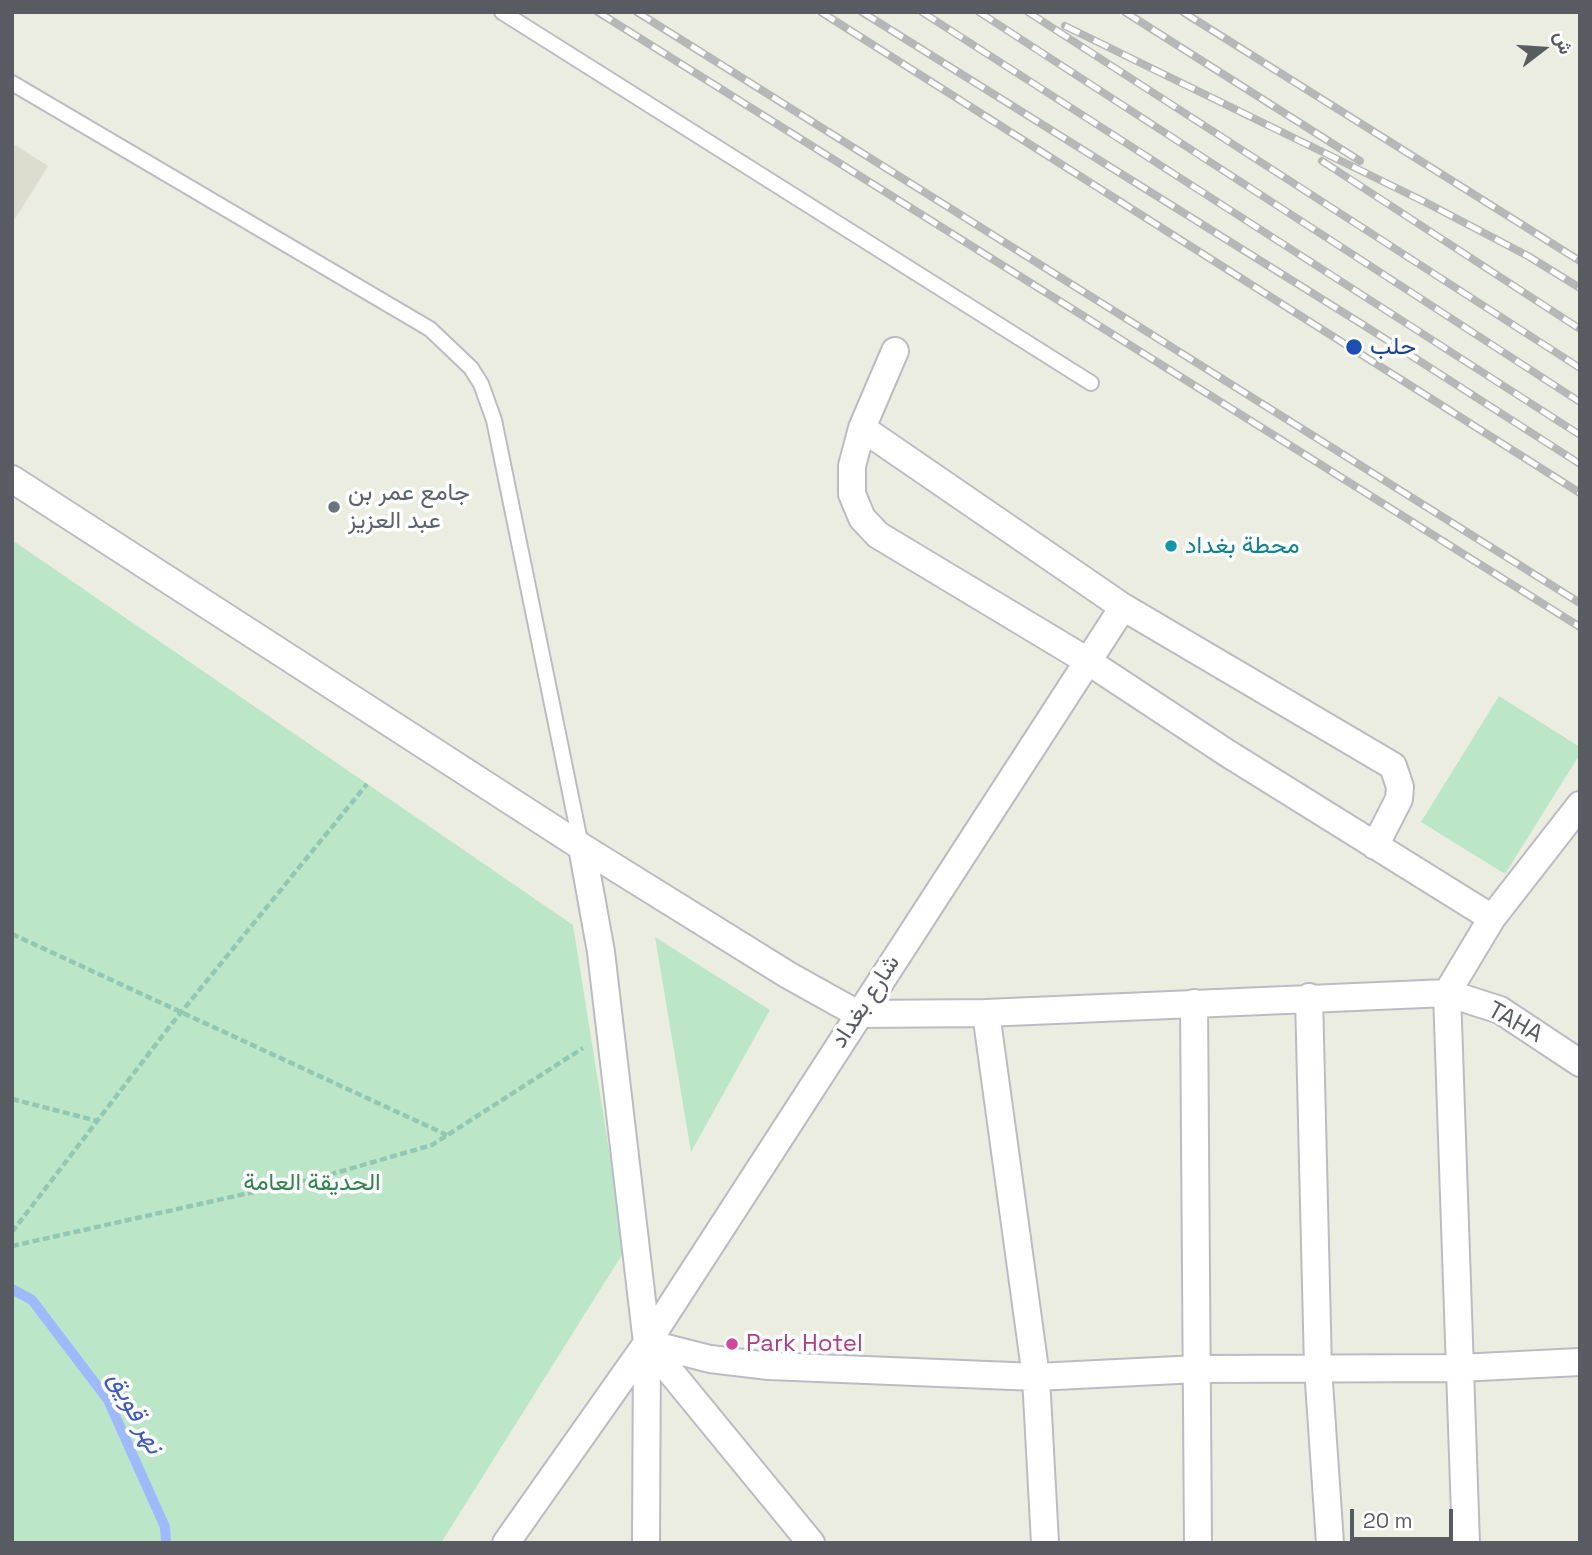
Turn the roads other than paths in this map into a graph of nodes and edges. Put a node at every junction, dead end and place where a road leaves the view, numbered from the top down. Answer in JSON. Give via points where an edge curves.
{"nodes":[{"id":1,"x":502,"y":12,"type":"edge"},
{"id":2,"x":12,"y":83,"type":"edge"},
{"id":3,"x":895,"y":351,"type":"dead end"},
{"id":4,"x":1091,"y":383,"type":"dead end"},
{"id":5,"x":862,"y":428,"type":"junction"},
{"id":6,"x":12,"y":479,"type":"edge"},
{"id":7,"x":1123,"y":607,"type":"junction"},
{"id":8,"x":1086,"y":660,"type":"junction"},
{"id":9,"x":1580,"y":805,"type":"edge"},
{"id":10,"x":1375,"y":846,"type":"junction"},
{"id":11,"x":582,"y":847,"type":"junction"},
{"id":12,"x":1492,"y":918,"type":"junction"},
{"id":13,"x":1447,"y":993,"type":"junction"},
{"id":14,"x":1309,"y":997,"type":"junction"},
{"id":15,"x":1194,"y":1003,"type":"junction"},
{"id":16,"x":986,"y":1013,"type":"junction"},
{"id":17,"x":858,"y":1014,"type":"junction"},
{"id":18,"x":1580,"y":1063,"type":"edge"},
{"id":19,"x":647,"y":1343,"type":"junction"},
{"id":20,"x":1580,"y":1362,"type":"edge"},
{"id":21,"x":1198,"y":1368,"type":"junction"},
{"id":22,"x":1318,"y":1368,"type":"junction"},
{"id":23,"x":1458,"y":1368,"type":"junction"},
{"id":24,"x":1036,"y":1377,"type":"junction"},
{"id":25,"x":506,"y":1543,"type":"edge"},
{"id":26,"x":646,"y":1543,"type":"edge"},
{"id":27,"x":811,"y":1543,"type":"edge"},
{"id":28,"x":1045,"y":1543,"type":"edge"},
{"id":29,"x":1198,"y":1543,"type":"edge"},
{"id":30,"x":1329,"y":1543,"type":"edge"},
{"id":31,"x":1466,"y":1543,"type":"edge"}],
"edges":[{"from":1,"to":4,"type":"lane"},
{"from":2,"to":11,"type":"lane","via":[[430,329],[471,368],[494,420]]},
{"from":3,"to":5,"type":"street"},
{"from":5,"to":7,"type":"street"},
{"from":5,"to":8,"type":"street","via":[[852,466],[852,494],[862,518],[878,535]]},
{"from":6,"to":11,"type":"street"},
{"from":7,"to":8,"type":"street","name":"شارع بغداد"},
{"from":7,"to":10,"type":"street","via":[[1393,766],[1399,799]]},
{"from":8,"to":10,"type":"street"},
{"from":8,"to":17,"type":"street","name":"شارع بغداد"},
{"from":9,"to":12,"type":"street"},
{"from":10,"to":12,"type":"street"},
{"from":11,"to":17,"type":"street"},
{"from":11,"to":19,"type":"street","via":[[601,952]]},
{"from":12,"to":13,"type":"street"},
{"from":13,"to":14,"type":"street","name":"TAHA"},
{"from":13,"to":18,"type":"street","name":"TAHA","via":[[1500,1010]]},
{"from":13,"to":23,"type":"street"},
{"from":14,"to":15,"type":"street","name":"TAHA"},
{"from":14,"to":22,"type":"street"},
{"from":15,"to":16,"type":"street","name":"TAHA"},
{"from":15,"to":21,"type":"street"},
{"from":16,"to":17,"type":"street","name":"TAHA"},
{"from":16,"to":24,"type":"street"},
{"from":17,"to":19,"type":"street","name":"شارع بغداد"},
{"from":19,"to":24,"type":"street","via":[[710,1359],[769,1366]]},
{"from":19,"to":25,"type":"street","name":"شارع بغداد"},
{"from":19,"to":26,"type":"street"},
{"from":19,"to":27,"type":"street"},
{"from":20,"to":23,"type":"street"},
{"from":21,"to":22,"type":"street"},
{"from":21,"to":24,"type":"street"},
{"from":21,"to":29,"type":"street"},
{"from":22,"to":23,"type":"street"},
{"from":22,"to":30,"type":"street"},
{"from":23,"to":31,"type":"street"},
{"from":24,"to":28,"type":"street"}]}
